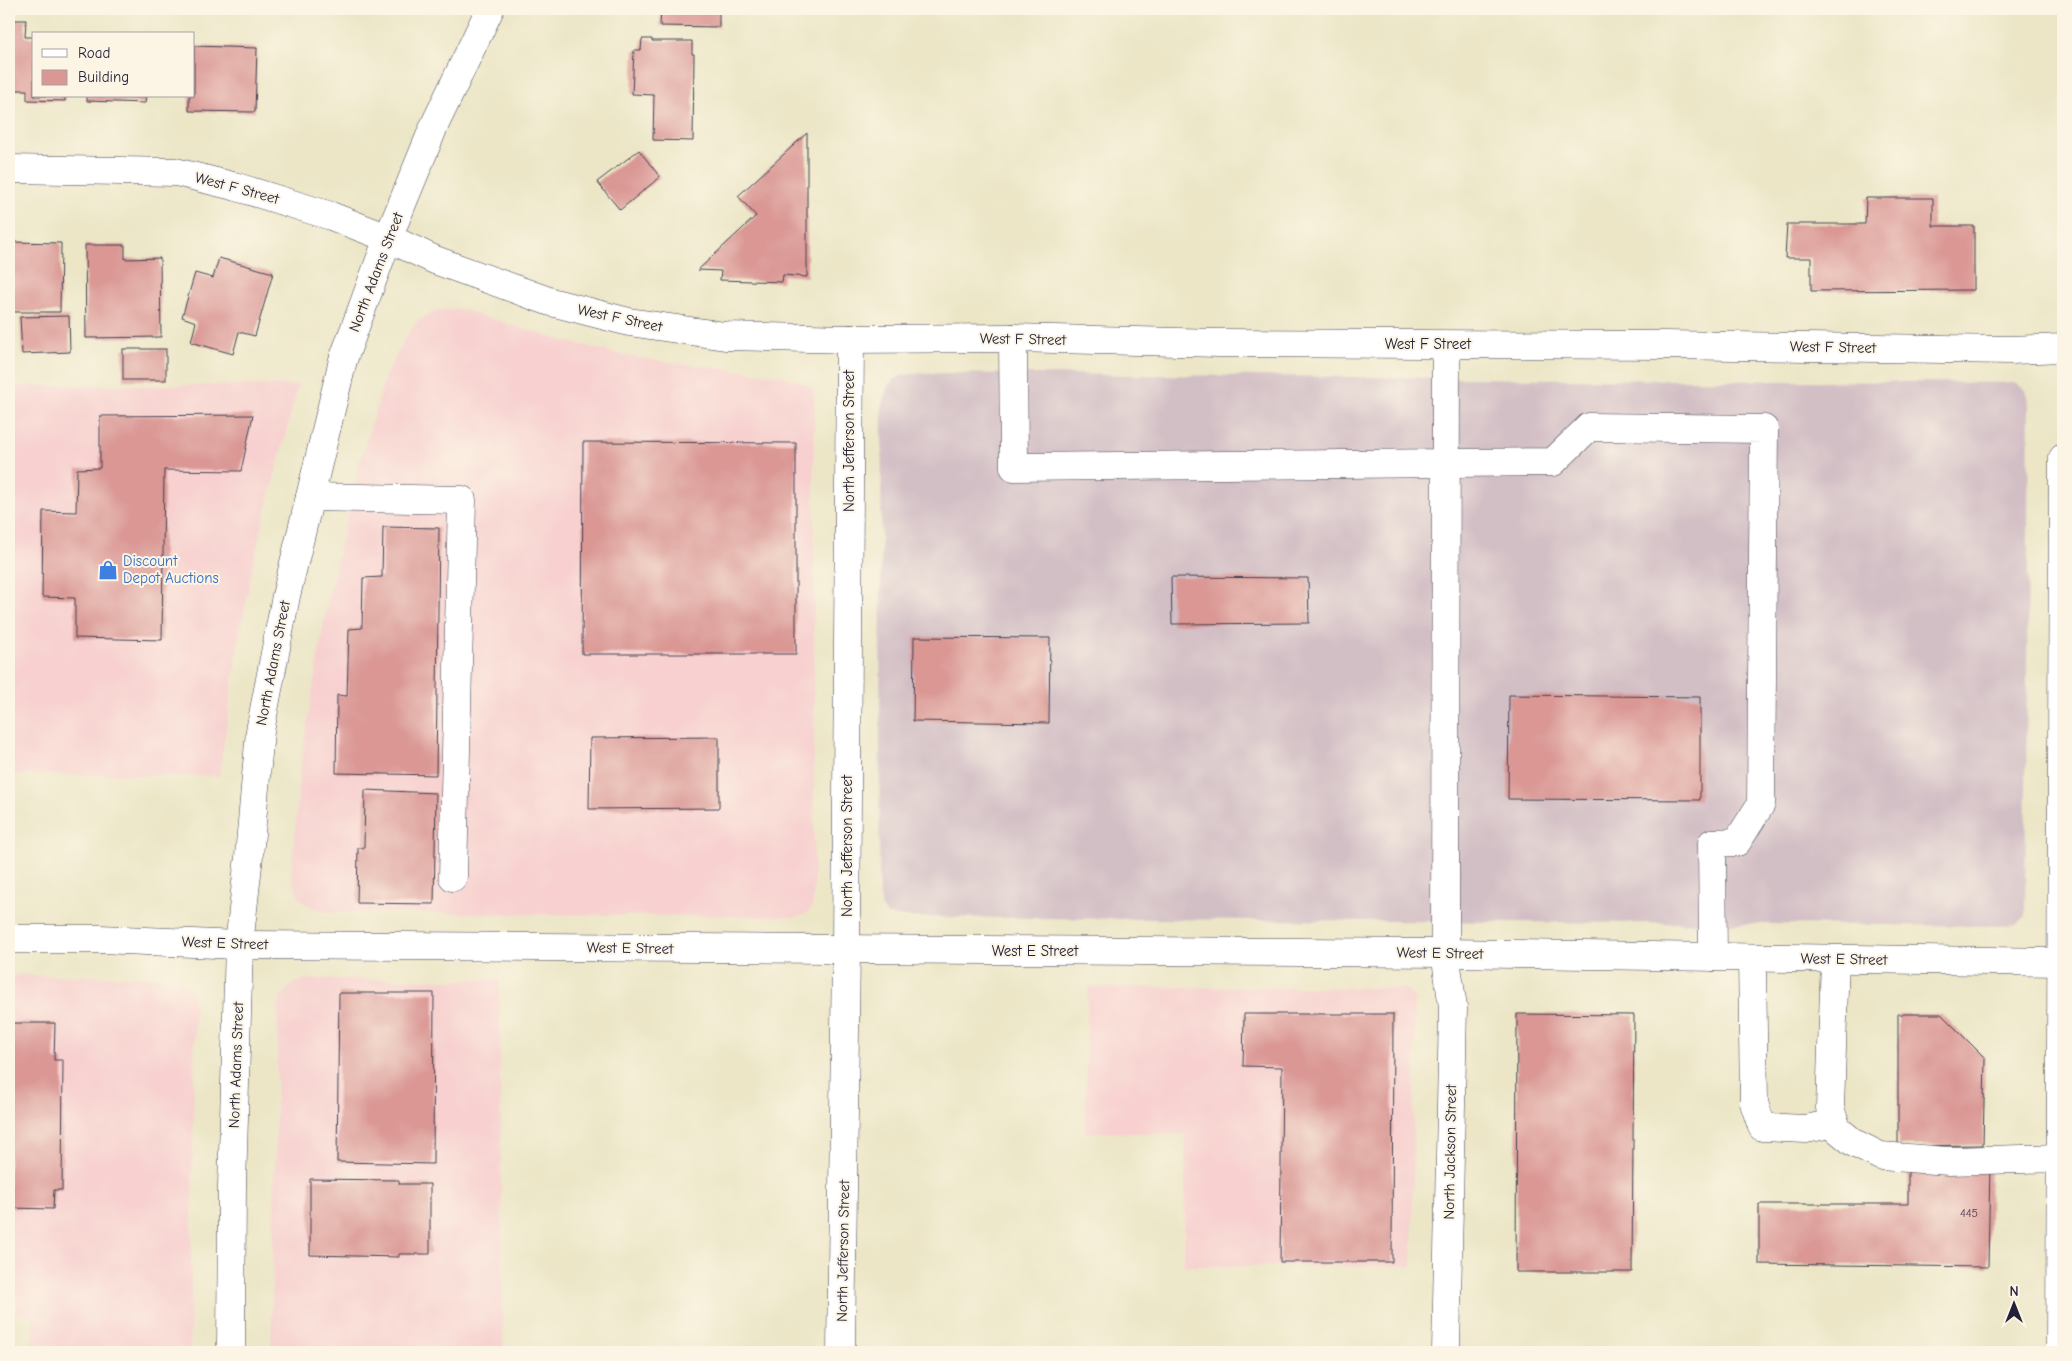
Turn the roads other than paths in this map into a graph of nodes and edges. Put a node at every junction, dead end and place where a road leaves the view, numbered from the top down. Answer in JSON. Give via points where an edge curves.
{"nodes":[{"id":1,"x":490,"y":9,"type":"edge"},
{"id":2,"x":9,"y":169,"type":"edge"},
{"id":3,"x":388,"y":238,"type":"junction"},
{"id":4,"x":1013,"y":338,"type":"junction"},
{"id":5,"x":850,"y":339,"type":"junction"},
{"id":6,"x":1446,"y":345,"type":"junction"},
{"id":7,"x":2063,"y":348,"type":"edge"},
{"id":8,"x":2063,"y":458,"type":"edge"},
{"id":9,"x":1446,"y":462,"type":"junction"},
{"id":10,"x":310,"y":497,"type":"junction"},
{"id":11,"x":453,"y":877,"type":"dead end"},
{"id":12,"x":9,"y":939,"type":"edge"},
{"id":13,"x":239,"y":945,"type":"junction"},
{"id":14,"x":846,"y":950,"type":"junction"},
{"id":15,"x":1445,"y":953,"type":"junction"},
{"id":16,"x":1713,"y":957,"type":"junction"},
{"id":17,"x":1752,"y":958,"type":"junction"},
{"id":18,"x":1835,"y":959,"type":"junction"},
{"id":19,"x":2060,"y":962,"type":"junction"},
{"id":20,"x":1835,"y":1123,"type":"junction"},
{"id":21,"x":2060,"y":1158,"type":"junction"},
{"id":22,"x":231,"y":1352,"type":"edge"},
{"id":23,"x":842,"y":1352,"type":"edge"},
{"id":24,"x":1446,"y":1352,"type":"edge"},
{"id":25,"x":2060,"y":1352,"type":"edge"}],
"edges":[{"from":1,"to":3,"type":"street","name":"North Adams Street","via":[[435,124]]},
{"from":2,"to":3,"type":"street","name":"West F Street","via":[[176,172],[237,186]]},
{"from":3,"to":5,"type":"street","name":"West F Street","via":[[435,260],[516,290],[629,322],[724,336]]},
{"from":3,"to":10,"type":"street","name":"North Adams Street","via":[[344,360]]},
{"from":4,"to":5,"type":"street","name":"West F Street"},
{"from":4,"to":6,"type":"street","name":"West F Street"},
{"from":4,"to":9,"type":"street","via":[[1014,467]]},
{"from":5,"to":14,"type":"street","name":"North Jefferson Street"},
{"from":6,"to":7,"type":"street","name":"West F Street"},
{"from":6,"to":9,"type":"street","name":"North Jackson Street"},
{"from":8,"to":19,"type":"street"},
{"from":9,"to":15,"type":"street","name":"North Jackson Street"},
{"from":9,"to":16,"type":"street","via":[[1553,462],[1589,427],[1764,428],[1761,804],[1737,842],[1712,843]]},
{"from":10,"to":11,"type":"street","via":[[462,500]]},
{"from":10,"to":13,"type":"street","name":"North Adams Street","via":[[286,596],[260,731]]},
{"from":12,"to":13,"type":"street","name":"West E Street"},
{"from":13,"to":14,"type":"street","name":"West E Street"},
{"from":13,"to":22,"type":"street","name":"North Adams Street"},
{"from":14,"to":15,"type":"street","name":"West E Street"},
{"from":14,"to":23,"type":"street","name":"North Jefferson Street"},
{"from":15,"to":16,"type":"street","name":"West E Street"},
{"from":15,"to":24,"type":"street","name":"North Jackson Street","via":[[1453,1007]]},
{"from":16,"to":17,"type":"street","name":"West E Street"},
{"from":17,"to":18,"type":"street","name":"West E Street"},
{"from":17,"to":20,"type":"street","via":[[1754,1103],[1762,1127],[1806,1128]]},
{"from":18,"to":19,"type":"street","name":"West E Street"},
{"from":18,"to":20,"type":"street","via":[[1830,1108]]},
{"from":19,"to":21,"type":"street"},
{"from":20,"to":21,"type":"street","via":[[1837,1129],[1854,1143],[1880,1156],[1949,1161]]},
{"from":21,"to":25,"type":"street"}]}
